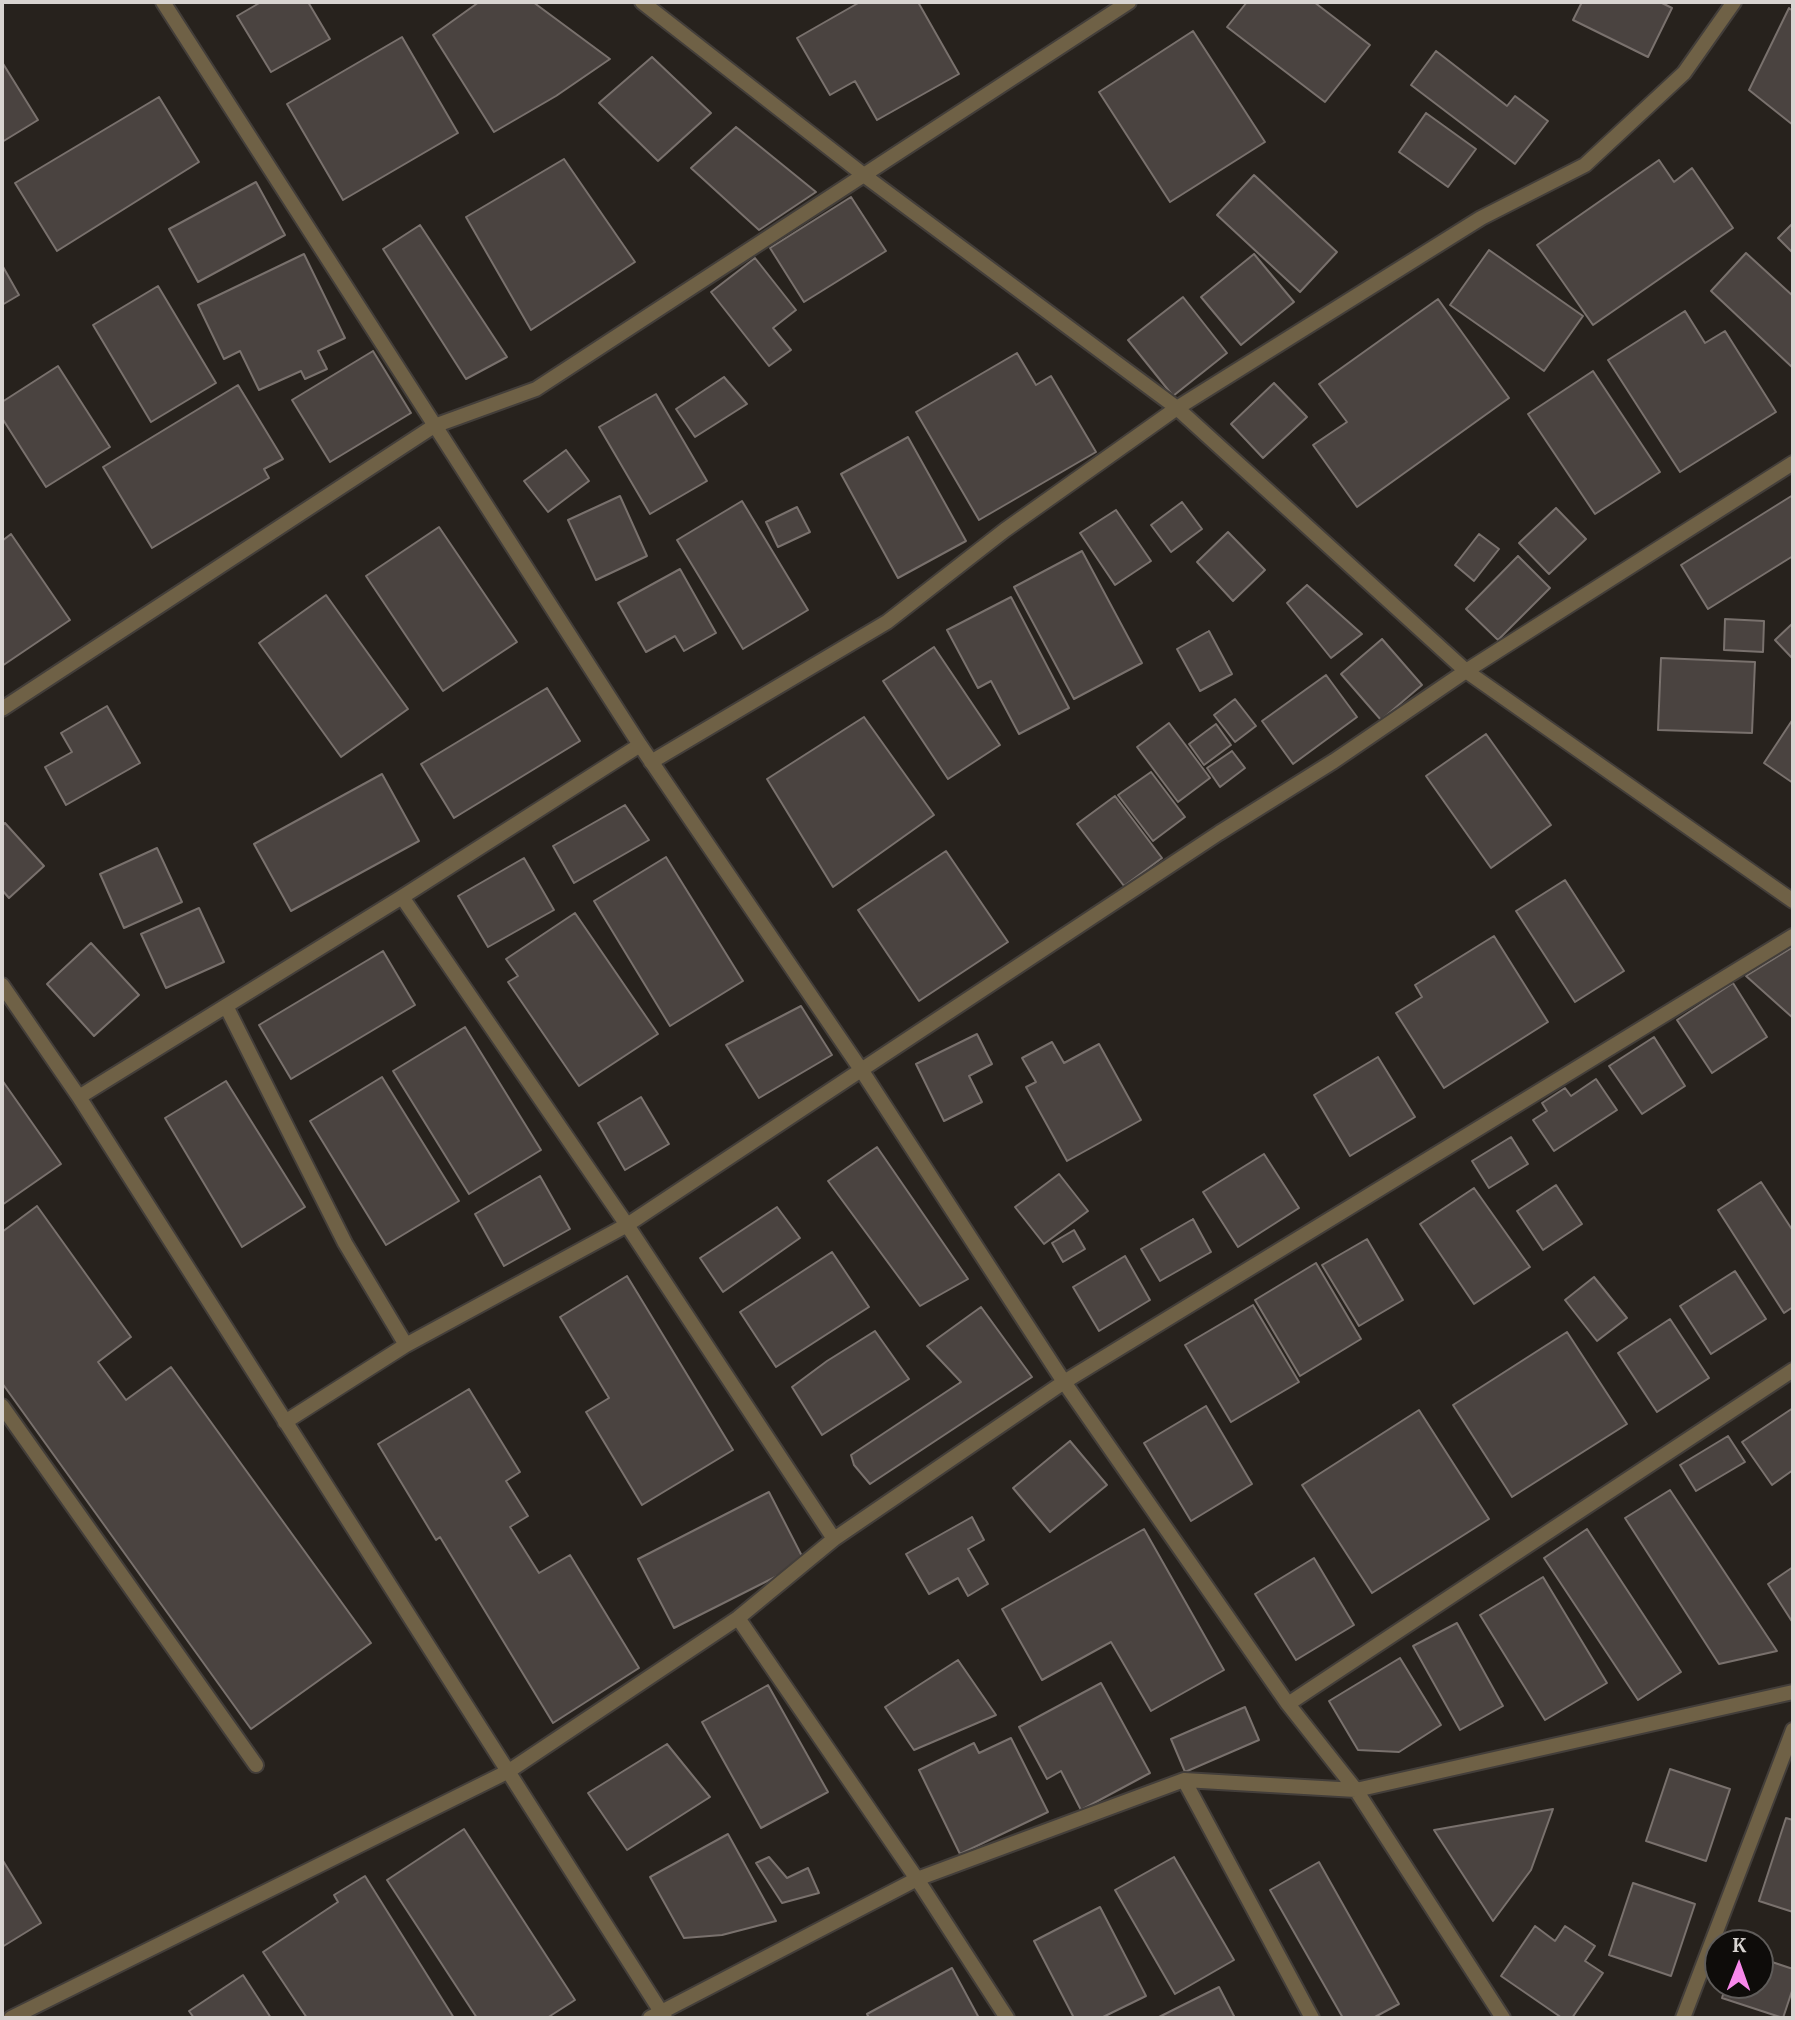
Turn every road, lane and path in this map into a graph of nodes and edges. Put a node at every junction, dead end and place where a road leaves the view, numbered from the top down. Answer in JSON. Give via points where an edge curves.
{"nodes":[{"id":1,"x":163,"y":2,"type":"edge"},
{"id":2,"x":642,"y":2,"type":"edge"},
{"id":3,"x":1129,"y":2,"type":"edge"},
{"id":4,"x":1734,"y":2,"type":"edge"},
{"id":5,"x":865,"y":176,"type":"junction"},
{"id":6,"x":1177,"y":408,"type":"junction"},
{"id":7,"x":434,"y":426,"type":"junction"},
{"id":8,"x":1793,"y":463,"type":"edge"},
{"id":9,"x":1466,"y":671,"type":"junction"},
{"id":10,"x":2,"y":709,"type":"edge"},
{"id":11,"x":640,"y":745,"type":"junction"},
{"id":12,"x":651,"y":762,"type":"junction"},
{"id":13,"x":402,"y":897,"type":"junction"},
{"id":14,"x":1793,"y":901,"type":"edge"},
{"id":15,"x":1793,"y":936,"type":"edge"},
{"id":16,"x":2,"y":985,"type":"edge"},
{"id":17,"x":226,"y":1006,"type":"junction"},
{"id":18,"x":862,"y":1071,"type":"junction"},
{"id":19,"x":79,"y":1097,"type":"junction"},
{"id":20,"x":627,"y":1225,"type":"junction"},
{"id":21,"x":406,"y":1345,"type":"junction"},
{"id":22,"x":1793,"y":1370,"type":"edge"},
{"id":23,"x":1064,"y":1382,"type":"junction"},
{"id":24,"x":2,"y":1406,"type":"edge"},
{"id":25,"x":285,"y":1422,"type":"junction"},
{"id":26,"x":834,"y":1539,"type":"junction"},
{"id":27,"x":738,"y":1618,"type":"junction"},
{"id":28,"x":1793,"y":1692,"type":"edge"},
{"id":29,"x":1288,"y":1704,"type":"junction"},
{"id":30,"x":1793,"y":1730,"type":"edge"},
{"id":31,"x":256,"y":1765,"type":"dead end"},
{"id":32,"x":509,"y":1771,"type":"junction"},
{"id":33,"x":1184,"y":1780,"type":"junction"},
{"id":34,"x":1356,"y":1790,"type":"junction"},
{"id":35,"x":918,"y":1879,"type":"junction"},
{"id":36,"x":659,"y":2016,"type":"edge"},
{"id":37,"x":11,"y":2018,"type":"edge"},
{"id":38,"x":1007,"y":2018,"type":"edge"},
{"id":39,"x":1312,"y":2018,"type":"edge"},
{"id":40,"x":1503,"y":2018,"type":"edge"},
{"id":41,"x":1684,"y":2018,"type":"edge"}],
"edges":[{"from":1,"to":7,"type":"street"},
{"from":2,"to":5,"type":"street"},
{"from":3,"to":5,"type":"street"},
{"from":4,"to":6,"type":"street","via":[[1684,73],[1585,165],[1481,218]]},
{"from":5,"to":6,"type":"street"},
{"from":5,"to":7,"type":"street","via":[[536,389]]},
{"from":6,"to":9,"type":"street"},
{"from":6,"to":12,"type":"street","via":[[887,621]]},
{"from":7,"to":10,"type":"street"},
{"from":7,"to":11,"type":"street"},
{"from":8,"to":9,"type":"street"},
{"from":9,"to":14,"type":"street"},
{"from":9,"to":18,"type":"street"},
{"from":11,"to":12,"type":"street"},
{"from":11,"to":13,"type":"street"},
{"from":12,"to":18,"type":"street"},
{"from":13,"to":17,"type":"street"},
{"from":13,"to":20,"type":"street"},
{"from":15,"to":23,"type":"street"},
{"from":16,"to":19,"type":"street"},
{"from":17,"to":19,"type":"street"},
{"from":17,"to":21,"type":"street","via":[[345,1243]]},
{"from":18,"to":20,"type":"street"},
{"from":18,"to":23,"type":"street"},
{"from":19,"to":25,"type":"street"},
{"from":20,"to":21,"type":"street"},
{"from":20,"to":26,"type":"street"},
{"from":21,"to":25,"type":"street"},
{"from":22,"to":29,"type":"street"},
{"from":23,"to":26,"type":"street"},
{"from":23,"to":29,"type":"street"},
{"from":24,"to":31,"type":"street"},
{"from":25,"to":32,"type":"street"},
{"from":26,"to":27,"type":"street"},
{"from":27,"to":32,"type":"street"},
{"from":27,"to":35,"type":"street"},
{"from":28,"to":34,"type":"street"},
{"from":29,"to":34,"type":"street"},
{"from":30,"to":41,"type":"street"},
{"from":32,"to":36,"type":"street"},
{"from":32,"to":37,"type":"street"},
{"from":33,"to":34,"type":"street"},
{"from":33,"to":35,"type":"street"},
{"from":33,"to":39,"type":"street"},
{"from":34,"to":40,"type":"street"},
{"from":35,"to":36,"type":"street"},
{"from":35,"to":38,"type":"street"}]}
